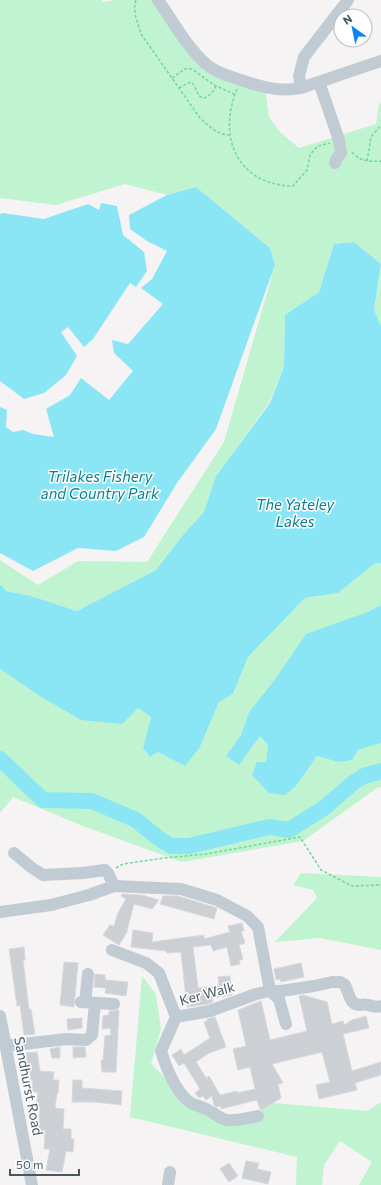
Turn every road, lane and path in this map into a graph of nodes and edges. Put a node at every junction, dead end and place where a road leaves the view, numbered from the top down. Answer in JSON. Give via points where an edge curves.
{"nodes":[{"id":1,"x":136,"y":0,"type":"edge"},
{"id":2,"x":158,"y":0,"type":"edge"},
{"id":3,"x":348,"y":0,"type":"edge"},
{"id":4,"x":381,"y":62,"type":"edge"},
{"id":5,"x":172,"y":78,"type":"junction"},
{"id":6,"x":241,"y":80,"type":"junction"},
{"id":7,"x":319,"y":82,"type":"junction"},
{"id":8,"x":216,"y":86,"type":"junction"},
{"id":9,"x":179,"y":88,"type":"junction"},
{"id":10,"x":301,"y":88,"type":"junction"},
{"id":11,"x":235,"y":94,"type":"junction"},
{"id":12,"x":381,"y":125,"type":"edge"},
{"id":13,"x":229,"y":135,"type":"junction"},
{"id":14,"x":339,"y":140,"type":"junction"},
{"id":15,"x":351,"y":152,"type":"dead end"},
{"id":16,"x":367,"y":161,"type":"junction"},
{"id":17,"x":381,"y":161,"type":"edge"},
{"id":18,"x":335,"y":163,"type":"dead end"},
{"id":19,"x":14,"y":853,"type":"dead end"},
{"id":20,"x":108,"y":873,"type":"junction"},
{"id":21,"x":381,"y":885,"type":"edge"},
{"id":22,"x":114,"y":886,"type":"junction"},
{"id":23,"x":0,"y":912,"type":"edge"},
{"id":24,"x":112,"y":950,"type":"dead end"},
{"id":25,"x":88,"y":974,"type":"dead end"},
{"id":26,"x":270,"y":991,"type":"junction"},
{"id":27,"x":87,"y":1003,"type":"junction"},
{"id":28,"x":114,"y":1004,"type":"dead end"},
{"id":29,"x":381,"y":1006,"type":"edge"},
{"id":30,"x":0,"y":1016,"type":"edge"},
{"id":31,"x":176,"y":1017,"type":"junction"},
{"id":32,"x":286,"y":1024,"type":"dead end"},
{"id":33,"x":6,"y":1046,"type":"junction"},
{"id":34,"x":258,"y":1116,"type":"dead end"},
{"id":35,"x":170,"y":1172,"type":"dead end"},
{"id":36,"x":32,"y":1185,"type":"edge"},
{"id":37,"x":168,"y":1185,"type":"edge"}],
"edges":[{"from":1,"to":5,"type":"path","via":[[136,19],[142,34]]},
{"from":2,"to":6,"type":"street","via":[[206,64]]},
{"from":3,"to":10,"type":"street","via":[[304,57],[300,76]]},
{"from":4,"to":7,"type":"street"},
{"from":5,"to":8,"type":"path","via":[[188,68]]},
{"from":5,"to":9,"type":"path"},
{"from":6,"to":10,"type":"street","via":[[265,88]]},
{"from":6,"to":11,"type":"path"},
{"from":7,"to":10,"type":"street"},
{"from":7,"to":14,"type":"street"},
{"from":8,"to":9,"type":"path","via":[[205,98],[199,96],[191,82]]},
{"from":8,"to":11,"type":"path"},
{"from":9,"to":13,"type":"path","via":[[209,127]]},
{"from":11,"to":13,"type":"path"},
{"from":12,"to":16,"type":"path","via":[[371,137]]},
{"from":13,"to":14,"type":"path","via":[[232,146],[248,171],[263,180],[282,186],[293,186],[307,170],[310,155],[318,146]]},
{"from":14,"to":18,"type":"street","via":[[341,153]]},
{"from":15,"to":16,"type":"path"},
{"from":16,"to":17,"type":"path"},
{"from":19,"to":20,"type":"street","via":[[43,875],[105,870]]},
{"from":20,"to":21,"type":"path","via":[[123,864],[206,854],[300,837],[321,870],[352,886]]},
{"from":20,"to":22,"type":"street"},
{"from":22,"to":23,"type":"street","via":[[52,905]]},
{"from":22,"to":26,"type":"street","via":[[181,888],[217,900],[246,916],[258,927]]},
{"from":24,"to":31,"type":"street","via":[[146,963],[159,973]]},
{"from":25,"to":27,"type":"street"},
{"from":26,"to":29,"type":"street","name":"Ker Walk","via":[[340,982],[345,985],[350,1000],[358,1005]]},
{"from":26,"to":31,"type":"street","name":"Ker Walk","via":[[210,1011]]},
{"from":26,"to":32,"type":"street","via":[[279,999]]},
{"from":27,"to":28,"type":"street"},
{"from":27,"to":33,"type":"street","via":[[92,1035],[86,1040],[66,1039]]},
{"from":30,"to":33,"type":"street","name":"Sandhurst Road"},
{"from":31,"to":34,"type":"street","name":"Ker Walk","via":[[161,1051],[164,1063],[183,1095],[192,1103],[226,1120]]},
{"from":33,"to":36,"type":"street","name":"Sandhurst Road"},
{"from":35,"to":37,"type":"street"}]}
